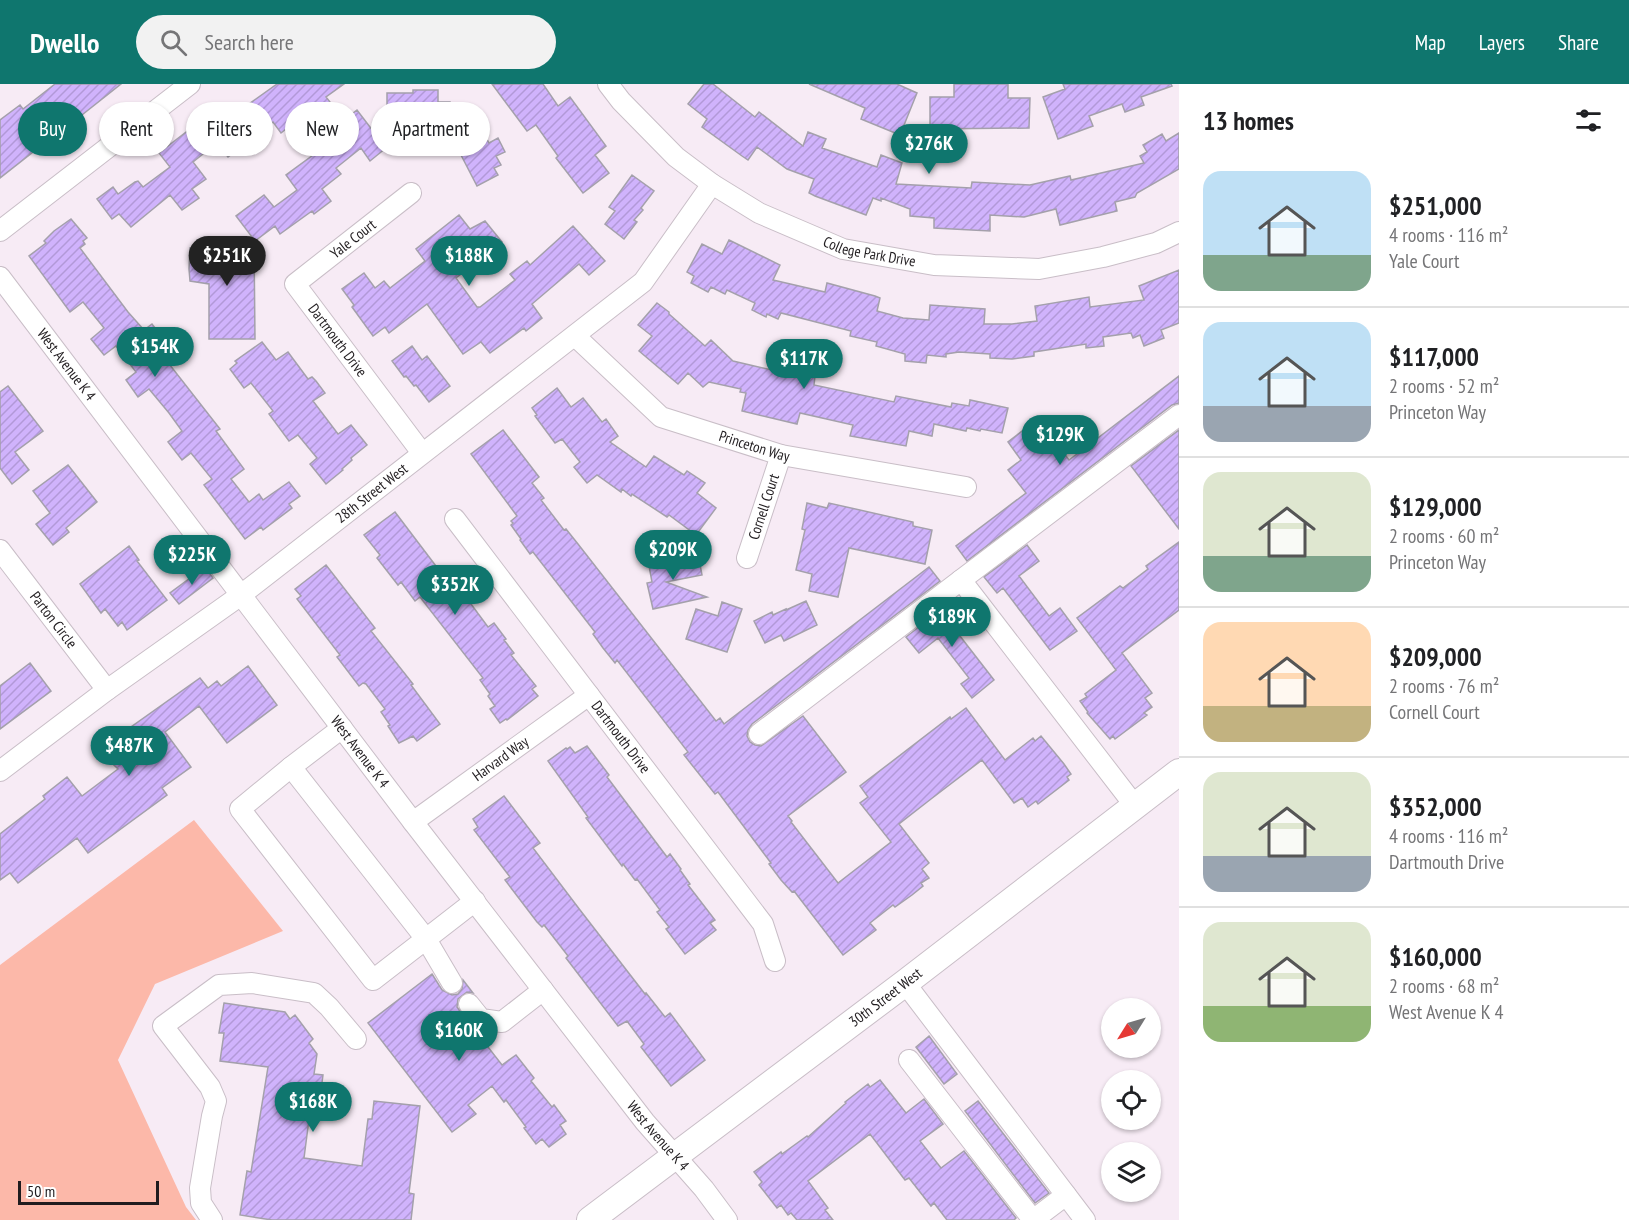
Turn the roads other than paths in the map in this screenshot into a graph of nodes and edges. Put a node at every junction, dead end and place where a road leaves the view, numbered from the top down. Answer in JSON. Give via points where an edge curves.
{"nodes":[{"id":1,"x":190,"y":84,"type":"edge"},
{"id":2,"x":608,"y":84,"type":"edge"},
{"id":3,"x":712,"y":184,"type":"junction"},
{"id":4,"x":411,"y":193,"type":"dead end"},
{"id":5,"x":0,"y":231,"type":"edge"},
{"id":6,"x":1179,"y":232,"type":"edge"},
{"id":7,"x":0,"y":276,"type":"edge"},
{"id":8,"x":295,"y":284,"type":"joint"},
{"id":9,"x":575,"y":336,"type":"junction"},
{"id":10,"x":1179,"y":415,"type":"edge"},
{"id":11,"x":423,"y":453,"type":"junction"},
{"id":12,"x":781,"y":455,"type":"junction"},
{"id":13,"x":966,"y":487,"type":"dead end"},
{"id":14,"x":454,"y":519,"type":"dead end"},
{"id":15,"x":0,"y":550,"type":"edge"},
{"id":16,"x":747,"y":558,"type":"dead end"},
{"id":17,"x":962,"y":580,"type":"junction"},
{"id":18,"x":241,"y":595,"type":"junction"},
{"id":19,"x":107,"y":690,"type":"junction"},
{"id":20,"x":589,"y":695,"type":"junction"},
{"id":21,"x":342,"y":728,"type":"junction"},
{"id":22,"x":759,"y":734,"type":"dead end"},
{"id":23,"x":291,"y":767,"type":"junction"},
{"id":24,"x":0,"y":771,"type":"edge"},
{"id":25,"x":1179,"y":772,"type":"edge"},
{"id":26,"x":1135,"y":806,"type":"junction"},
{"id":27,"x":413,"y":822,"type":"junction"},
{"id":28,"x":475,"y":901,"type":"junction"},
{"id":29,"x":426,"y":939,"type":"junction"},
{"id":30,"x":776,"y":961,"type":"dead end"},
{"id":31,"x":452,"y":983,"type":"dead end"},
{"id":32,"x":905,"y":983,"type":"junction"},
{"id":33,"x":543,"y":990,"type":"junction"},
{"id":34,"x":469,"y":1004,"type":"dead end"},
{"id":35,"x":356,"y":1039,"type":"dead end"},
{"id":36,"x":909,"y":1060,"type":"dead end"},
{"id":37,"x":675,"y":1155,"type":"junction"},
{"id":38,"x":1066,"y":1195,"type":"junction"},
{"id":39,"x":212,"y":1220,"type":"edge"},
{"id":40,"x":590,"y":1220,"type":"edge"},
{"id":41,"x":727,"y":1220,"type":"edge"},
{"id":42,"x":1033,"y":1220,"type":"edge"},
{"id":43,"x":1085,"y":1220,"type":"edge"}],
"edges":[{"from":1,"to":5,"type":"street"},
{"from":2,"to":3,"type":"street","name":"College Park Drive","via":[[676,157]]},
{"from":3,"to":6,"type":"street","name":"College Park Drive","via":[[759,213],[843,249],[934,265],[1040,269],[1156,243]]},
{"from":3,"to":9,"type":"street","name":"28th Street West","via":[[643,282]]},
{"from":4,"to":8,"type":"street","name":"Yale Court"},
{"from":7,"to":18,"type":"street","name":"West Avenue K 4"},
{"from":8,"to":11,"type":"street","name":"Dartmouth Drive"},
{"from":9,"to":11,"type":"street","name":"28th Street West"},
{"from":9,"to":12,"type":"street","name":"Princeton Way","via":[[661,417]]},
{"from":10,"to":17,"type":"street"},
{"from":11,"to":18,"type":"street","name":"28th Street West"},
{"from":12,"to":13,"type":"street","name":"Princeton Way"},
{"from":12,"to":16,"type":"street","name":"Cornell Court"},
{"from":14,"to":20,"type":"street","name":"Dartmouth Drive"},
{"from":15,"to":19,"type":"street","name":"Parton Circle"},
{"from":17,"to":22,"type":"street"},
{"from":17,"to":26,"type":"street"},
{"from":18,"to":19,"type":"street","name":"28th Street West"},
{"from":18,"to":21,"type":"street","name":"West Avenue K 4"},
{"from":19,"to":24,"type":"street","name":"28th Street West"},
{"from":20,"to":27,"type":"street","name":"Harvard Way"},
{"from":20,"to":30,"type":"street","name":"Dartmouth Drive","via":[[764,924]]},
{"from":21,"to":23,"type":"street"},
{"from":21,"to":27,"type":"street","name":"West Avenue K 4"},
{"from":23,"to":29,"type":"street"},
{"from":23,"to":29,"type":"street","via":[[240,809],[373,980]]},
{"from":25,"to":26,"type":"main road","name":"30th Street West"},
{"from":26,"to":32,"type":"main road","name":"30th Street West"},
{"from":27,"to":28,"type":"street","name":"West Avenue K 4"},
{"from":28,"to":29,"type":"street"},
{"from":28,"to":33,"type":"street","name":"West Avenue K 4"},
{"from":29,"to":31,"type":"street"},
{"from":32,"to":37,"type":"main road","name":"30th Street West"},
{"from":32,"to":38,"type":"street"},
{"from":33,"to":34,"type":"street","via":[[502,1022],[481,1019]]},
{"from":33,"to":37,"type":"street","name":"West Avenue K 4"},
{"from":35,"to":39,"type":"street","via":[[314,993],[252,983],[219,985],[163,1026],[210,1087],[216,1101],[200,1188],[201,1203]]},
{"from":36,"to":42,"type":"street"},
{"from":37,"to":40,"type":"main road","name":"30th Street West"},
{"from":37,"to":41,"type":"street","name":"West Avenue K 4"},
{"from":38,"to":42,"type":"street"},
{"from":38,"to":43,"type":"street"}]}
